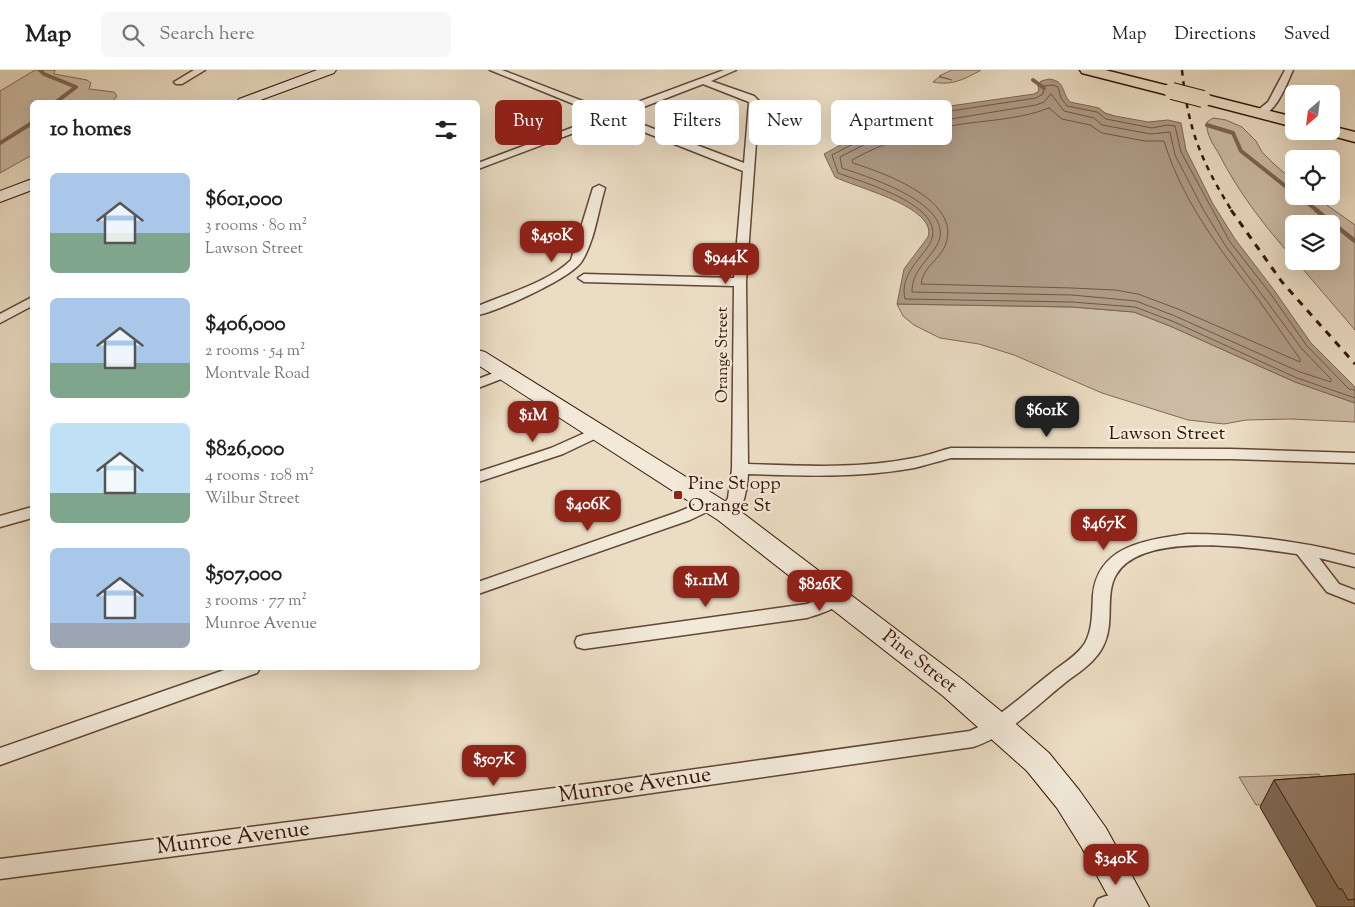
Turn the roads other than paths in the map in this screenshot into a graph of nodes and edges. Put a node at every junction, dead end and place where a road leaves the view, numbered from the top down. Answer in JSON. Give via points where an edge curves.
{"nodes":[{"id":1,"x":201,"y":70,"type":"edge"},
{"id":2,"x":330,"y":70,"type":"edge"},
{"id":3,"x":494,"y":70,"type":"edge"},
{"id":4,"x":732,"y":70,"type":"edge"},
{"id":5,"x":1087,"y":70,"type":"edge"},
{"id":6,"x":1289,"y":70,"type":"edge"},
{"id":7,"x":702,"y":81,"type":"junction"},
{"id":8,"x":179,"y":82,"type":"dead end"},
{"id":9,"x":249,"y":100,"type":"edge"},
{"id":10,"x":572,"y":100,"type":"edge"},
{"id":11,"x":645,"y":102,"type":"edge"},
{"id":12,"x":1260,"y":113,"type":"junction"},
{"id":13,"x":1285,"y":120,"type":"edge"},
{"id":14,"x":645,"y":128,"type":"edge"},
{"id":15,"x":572,"y":130,"type":"edge"},
{"id":16,"x":1340,"y":133,"type":"edge"},
{"id":17,"x":1355,"y":137,"type":"edge"},
{"id":18,"x":480,"y":165,"type":"edge"},
{"id":19,"x":749,"y":169,"type":"junction"},
{"id":20,"x":30,"y":185,"type":"edge"},
{"id":21,"x":599,"y":188,"type":"dead end"},
{"id":22,"x":0,"y":197,"type":"edge"},
{"id":23,"x":584,"y":278,"type":"dead end"},
{"id":24,"x":740,"y":282,"type":"junction"},
{"id":25,"x":30,"y":302,"type":"edge"},
{"id":26,"x":480,"y":309,"type":"edge"},
{"id":27,"x":0,"y":319,"type":"edge"},
{"id":28,"x":480,"y":357,"type":"edge"},
{"id":29,"x":504,"y":373,"type":"junction"},
{"id":30,"x":480,"y":383,"type":"edge"},
{"id":31,"x":598,"y":432,"type":"junction"},
{"id":32,"x":1355,"y":458,"type":"edge"},
{"id":33,"x":740,"y":469,"type":"junction"},
{"id":34,"x":480,"y":476,"type":"edge"},
{"id":35,"x":719,"y":508,"type":"junction"},
{"id":36,"x":30,"y":513,"type":"edge"},
{"id":37,"x":0,"y":522,"type":"edge"},
{"id":38,"x":1303,"y":550,"type":"junction"},
{"id":39,"x":1355,"y":562,"type":"edge"},
{"id":40,"x":480,"y":587,"type":"edge"},
{"id":41,"x":836,"y":598,"type":"junction"},
{"id":42,"x":1355,"y":598,"type":"edge"},
{"id":43,"x":584,"y":642,"type":"dead end"},
{"id":44,"x":244,"y":670,"type":"edge"},
{"id":45,"x":997,"y":725,"type":"junction"},
{"id":46,"x":0,"y":757,"type":"edge"},
{"id":47,"x":0,"y":869,"type":"edge"},
{"id":48,"x":1123,"y":906,"type":"edge"}],
"edges":[{"from":1,"to":8,"type":"street"},
{"from":2,"to":9,"type":"street"},
{"from":3,"to":10,"type":"street"},
{"from":4,"to":7,"type":"street"},
{"from":5,"to":12,"type":"main road","bridge":true},
{"from":6,"to":12,"type":"street","via":[[1272,104]]},
{"from":7,"to":11,"type":"street"},
{"from":7,"to":19,"type":"street","name":"Orange Street","via":[[754,100]]},
{"from":12,"to":13,"type":"main road"},
{"from":14,"to":19,"type":"street"},
{"from":15,"to":18,"type":"street"},
{"from":16,"to":17,"type":"main road"},
{"from":19,"to":24,"type":"street","name":"Orange Street"},
{"from":20,"to":22,"type":"street"},
{"from":21,"to":26,"type":"street","via":[[577,259],[572,265],[557,275]]},
{"from":23,"to":24,"type":"street"},
{"from":24,"to":33,"type":"street","name":"Orange Street"},
{"from":25,"to":27,"type":"street"},
{"from":28,"to":29,"type":"street","name":"Pine Street"},
{"from":29,"to":30,"type":"street"},
{"from":29,"to":31,"type":"street","name":"Pine Street"},
{"from":31,"to":34,"type":"street","via":[[557,451]]},
{"from":31,"to":35,"type":"street","name":"Pine Street"},
{"from":32,"to":33,"type":"street","name":"Lawson Street","via":[[951,453],[914,463],[867,469]]},
{"from":33,"to":35,"type":"street","name":"Orange Street","via":[[738,495],[732,508]]},
{"from":35,"to":40,"type":"street","via":[[692,514]]},
{"from":35,"to":41,"type":"street","name":"Pine Street"},
{"from":36,"to":37,"type":"street"},
{"from":38,"to":39,"type":"street","name":"Munroe Avenue"},
{"from":38,"to":42,"type":"street","via":[[1333,588]]},
{"from":38,"to":45,"type":"street","name":"Munroe Avenue","via":[[1251,541],[1179,541],[1147,545],[1126,555],[1113,566],[1106,579],[1101,626],[1091,649],[1062,676]]},
{"from":41,"to":43,"type":"street","via":[[807,611]]},
{"from":41,"to":45,"type":"street","name":"Pine Street"},
{"from":44,"to":46,"type":"street"},
{"from":45,"to":47,"type":"street","name":"Munroe Avenue","via":[[973,739]]},
{"from":45,"to":48,"type":"street","name":"Pine Street","via":[[1038,762],[1068,799],[1094,838]]}]}
